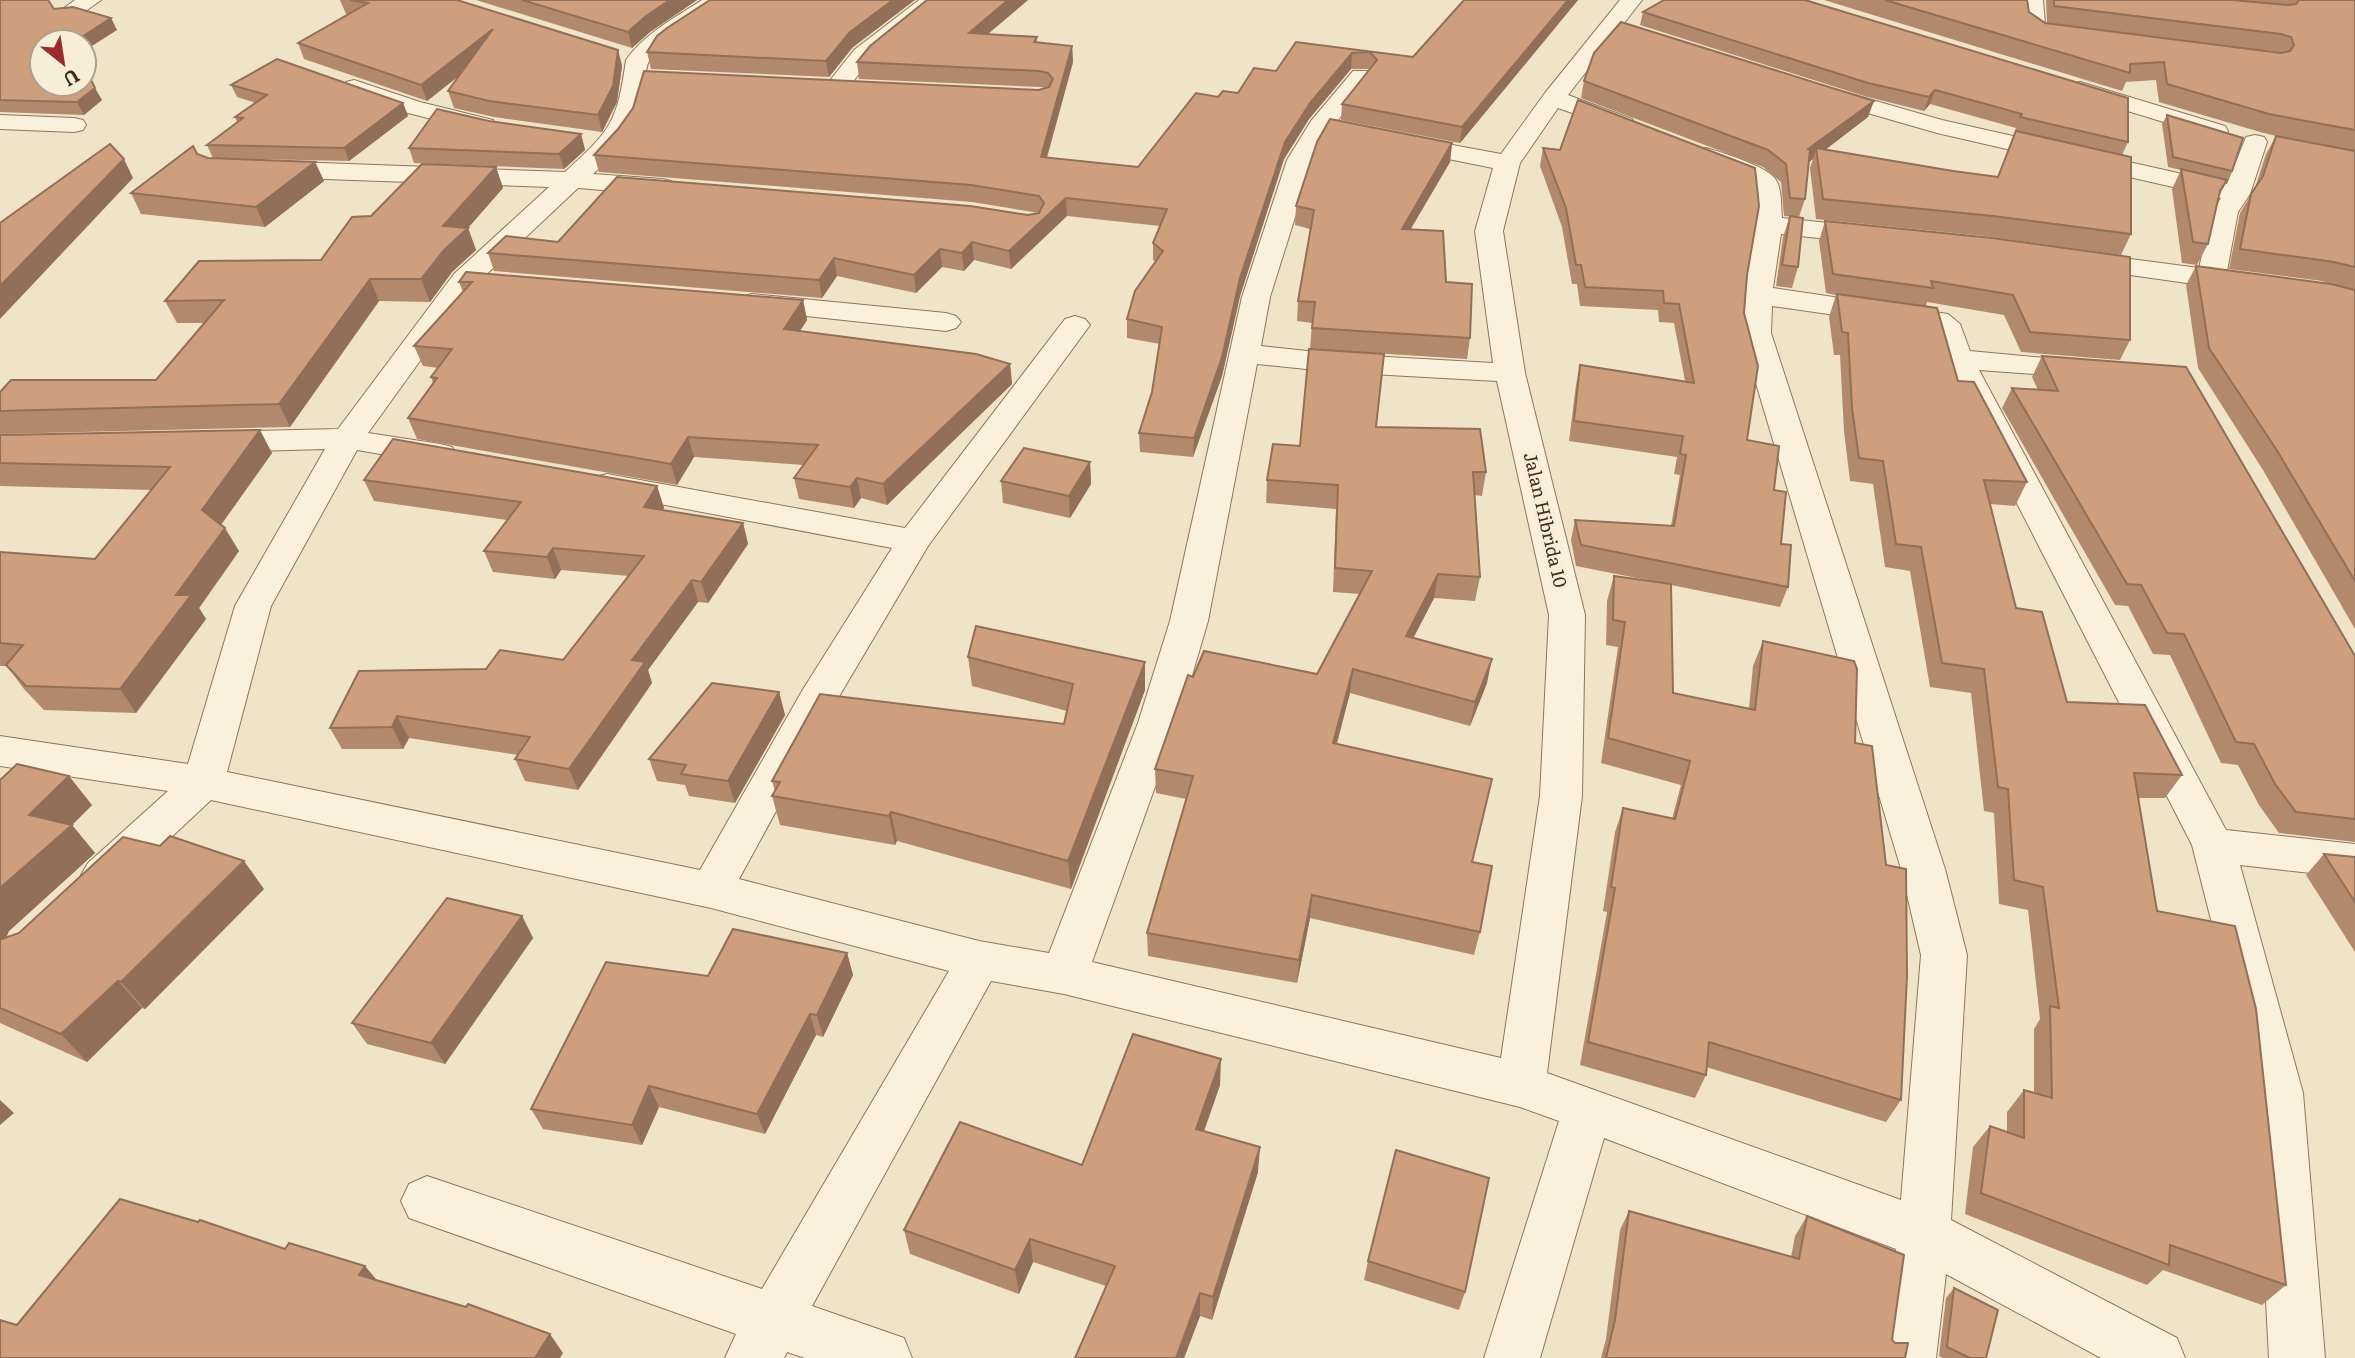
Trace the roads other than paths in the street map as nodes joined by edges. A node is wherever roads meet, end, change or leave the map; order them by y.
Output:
1 (90, 0) edge
2 (716, 0) edge
3 (932, 0) edge
4 (1630, 0) edge
5 (2032, 0) edge
6 (68, 13) edge
7 (1609, 26) junction
8 (1635, 34) edge
9 (612, 52) edge
10 (636, 68) junction
11 (1361, 76) edge
12 (328, 78) edge
13 (662, 79) edge
14 (809, 87) edge
15 (1803, 87) edge
16 (836, 88) junction
17 (863, 90) edge
18 (1553, 98) junction
19 (0, 122) edge
20 (74, 125) dead end
21 (507, 129) edge
22 (1640, 131) edge
23 (1373, 136) edge
24 (585, 139) dead end
25 (2255, 142) junction
26 (611, 143) junction
27 (1678, 145) edge
28 (2280, 147) edge
29 (1507, 163) junction
30 (245, 168) edge
31 (571, 180) junction
32 (682, 189) edge
33 (2237, 194) junction
34 (1769, 225) junction
35 (1903, 239) edge
36 (2050, 256) edge
37 (2211, 278) junction
38 (464, 280) junction
39 (506, 283) edge
40 (2273, 286) edge
41 (1758, 295) junction
42 (728, 301) edge
43 (946, 322) dead end
44 (1074, 325) dead end
45 (1245, 354) junction
46 (1958, 359) junction
47 (2113, 371) edge
48 (1510, 373) junction
49 (347, 439) junction
50 (180, 442) edge
51 (465, 458) edge
52 (573, 477) edge
53 (914, 541) junction
54 (0, 751) edge
55 (203, 783) junction
56 (2214, 845) junction
57 (2355, 861) edge
58 (711, 890) junction
59 (76, 901) edge
60 (979, 960) junction
61 (1064, 975) junction
62 (1521, 1085) junction
63 (1587, 1110) junction
64 (427, 1201) dead end
65 (1924, 1234) junction
66 (764, 1338) edge
67 (884, 1358) edge
68 (1511, 1358) edge
69 (1908, 1358) edge
70 (2157, 1358) edge
71 (2297, 1358) edge

1 - 6 street
2 - 10 street
3 - 16 street
4 - 7 street, Jalan Hibrida 10
5 - 25 street
7 - 8 street
7 - 18 street, Jalan Hibrida 10
9 - 10 street
10 - 13 street
10 - 26 street
11 - 45 street
12 - 21 street
14 - 16 street
15 - 33 street
16 - 17 street
18 - 22 street
18 - 29 street, Jalan Hibrida 10
19 - 20 street
23 - 29 street
24 - 26 street
25 - 28 street
25 - 33 street
26 - 31 street
27 - 34 street
29 - 48 street, Jalan Hibrida 10
30 - 31 street
31 - 32 street
31 - 38 street
33 - 37 street
34 - 35 street
34 - 41 street
36 - 37 street
37 - 40 street
38 - 39 street
38 - 49 street
41 - 46 street
41 - 65 street
42 - 43 street
44 - 53 street
45 - 48 street
45 - 61 street
46 - 47 street
46 - 56 street
48 - 62 street, Jalan Hibrida 10
49 - 50 street
49 - 51 street
49 - 55 street
52 - 53 street
53 - 58 street
54 - 55 street
55 - 58 street
55 - 59 street
56 - 57 street
56 - 71 street
58 - 60 street
60 - 61 street
60 - 66 street
61 - 62 street
62 - 63 street
63 - 65 street
63 - 68 street
64 - 66 street
65 - 69 street
65 - 70 street
66 - 67 street

